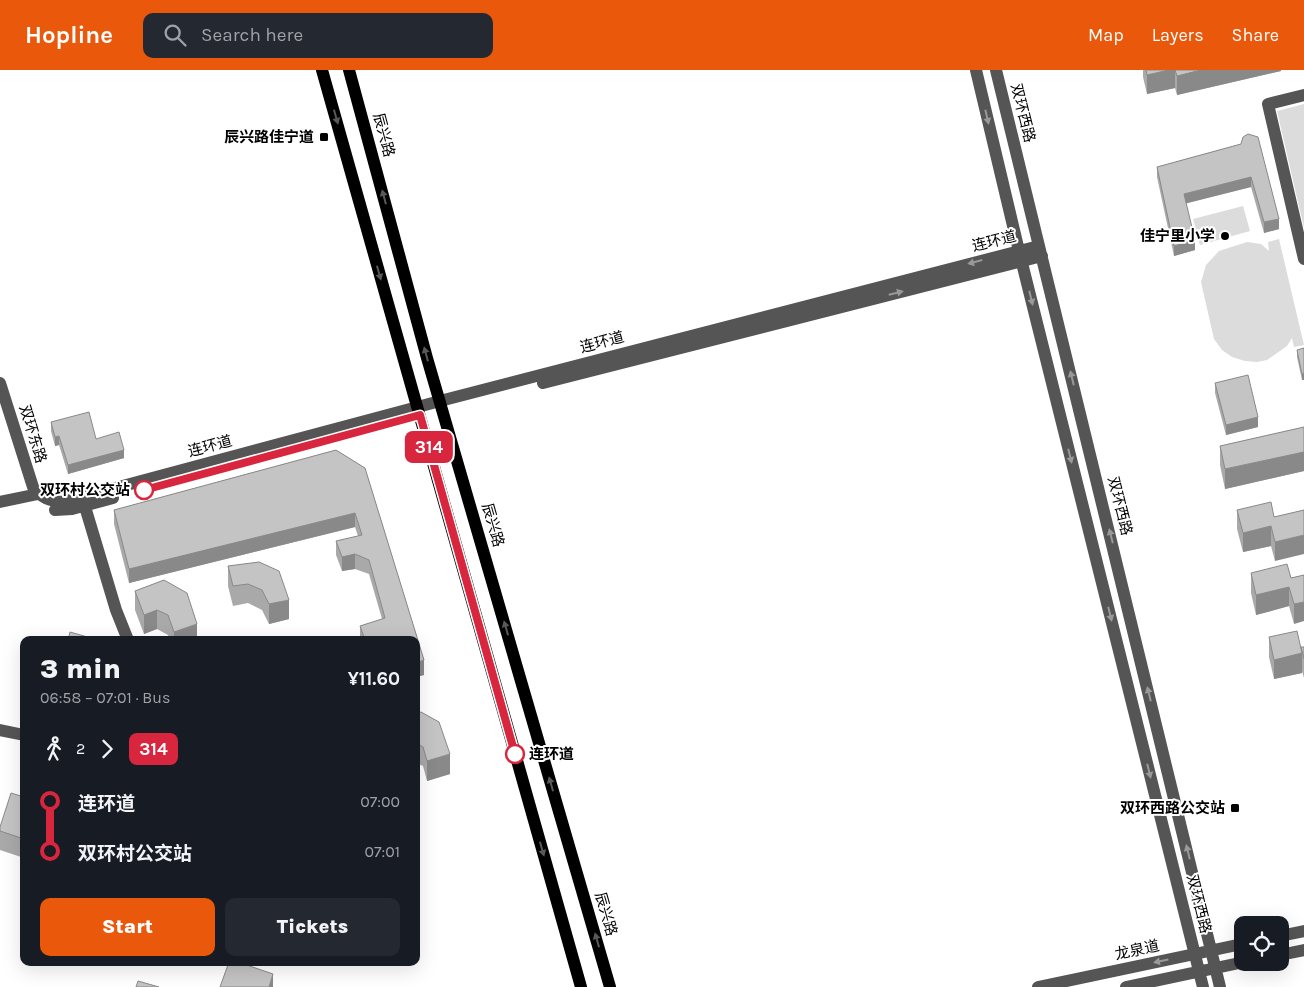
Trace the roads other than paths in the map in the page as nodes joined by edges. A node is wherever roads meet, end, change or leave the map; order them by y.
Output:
1 (322, 70) edge
2 (349, 70) edge
3 (976, 70) edge
4 (996, 70) edge
5 (1304, 95) edge
6 (1041, 251) junction
7 (1303, 253) edge
8 (1020, 256) junction
9 (0, 383) edge
10 (0, 404) edge
11 (441, 405) junction
12 (418, 411) junction
13 (34, 494) junction
14 (84, 501) junction
15 (0, 502) edge
16 (126, 636) edge
17 (0, 730) edge
18 (20, 733) edge
19 (1304, 931) edge
20 (1289, 934) edge
21 (1234, 946) edge
22 (1212, 950) junction
23 (1304, 950) edge
24 (1289, 953) edge
25 (1195, 954) junction
26 (1234, 964) edge
27 (1216, 968) junction
28 (1199, 972) junction
29 (581, 987) edge
30 (610, 987) edge
31 (1038, 987) edge
32 (1126, 987) edge
33 (1203, 987) edge
34 (1220, 987) edge

1 -> 12 main road
11 -> 2 main road, 辰兴路
3 -> 8 street, 双环西路
4 - 6 street, 双环西路
5 - 7 street
6 - 8 street, 连环道
22 -> 6 street, 双环西路
8 - 11 street, 连环道
8 -> 25 street, 双环西路
9 - 13 street, 双环东路
10 - 13 street, 双环东路
11 - 12 street, 连环道
30 -> 11 main road, 辰兴路
12 - 14 street, 连环道
12 -> 29 main road
13 - 14 street, 连环道
13 - 15 street
14 - 16 street
17 - 18 street
19 - 20 street
21 - 22 street, 龙泉道
22 - 25 street, 龙泉道
22 - 27 street, 双环西路
23 - 24 street
25 - 28 street, 双环西路
25 -> 31 street, 龙泉道
26 - 27 street
27 - 28 street
27 - 34 street, 双环西路
28 - 32 street
28 - 33 street, 双环西路

